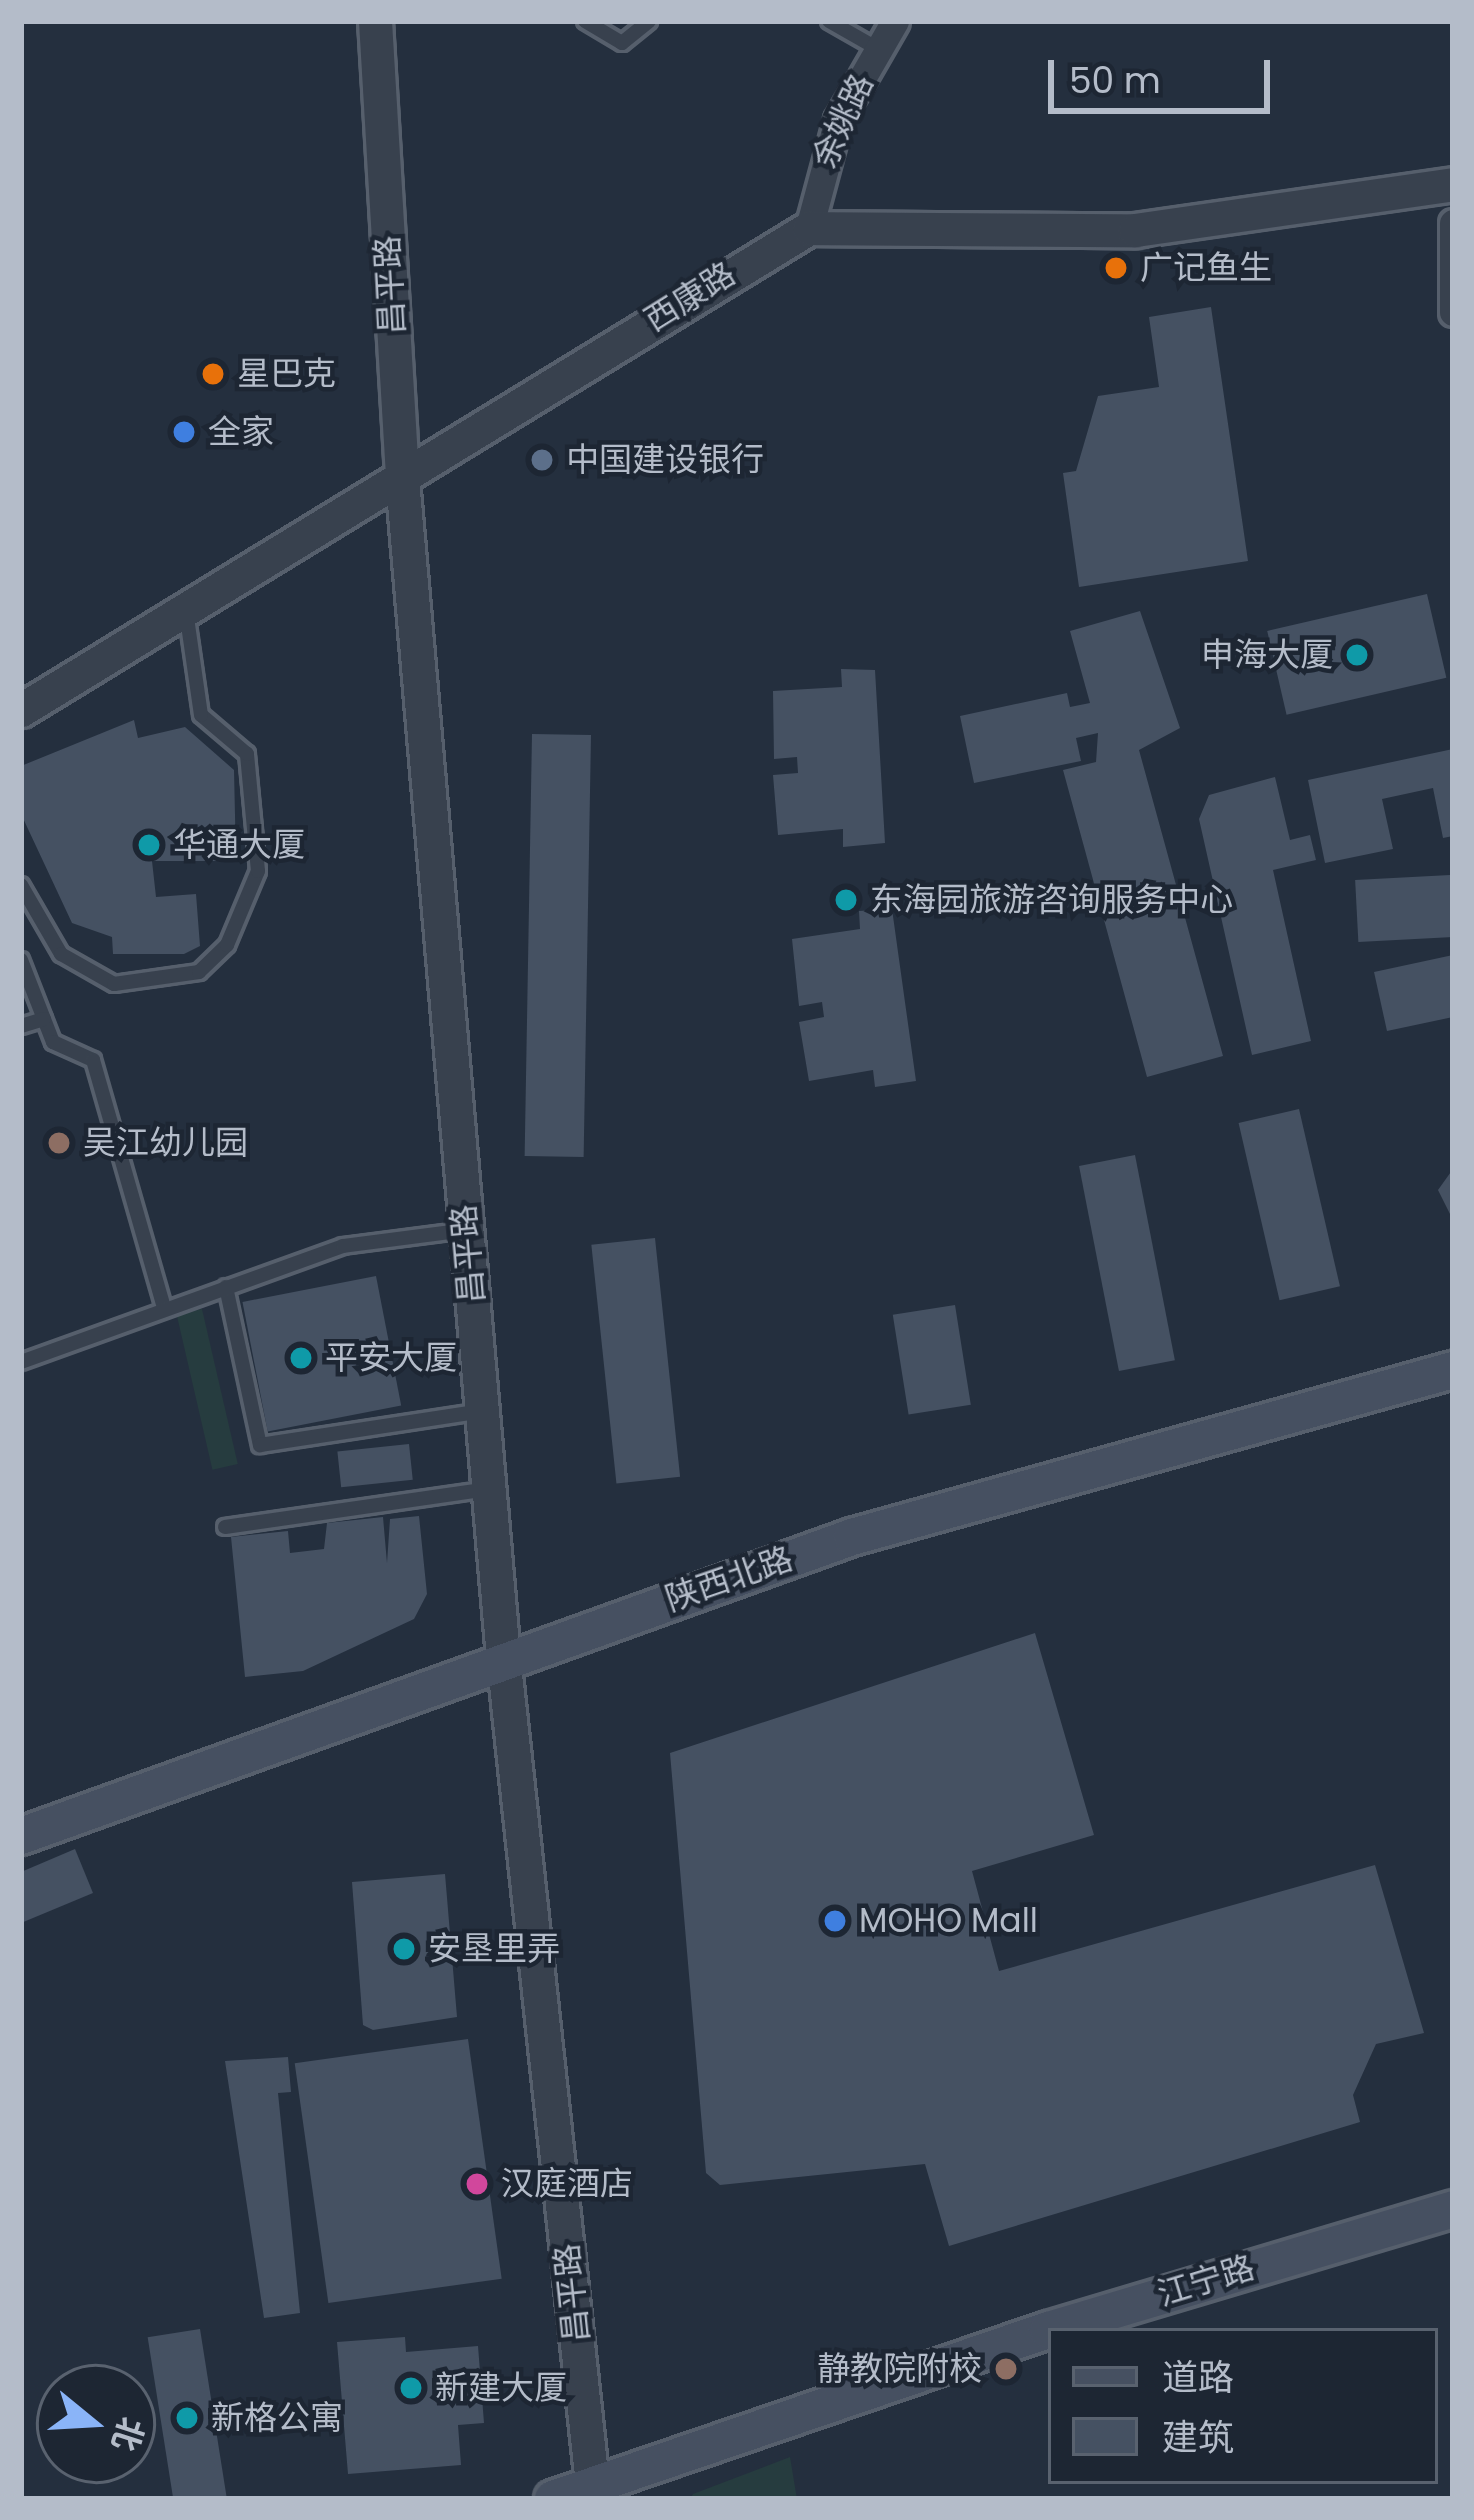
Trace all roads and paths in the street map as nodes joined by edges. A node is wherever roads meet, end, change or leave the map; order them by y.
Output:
1 (375, 21) edge
2 (585, 21) edge
3 (649, 21) edge
4 (829, 21) edge
5 (895, 21) edge
6 (878, 49) junction
7 (1453, 184) edge
8 (1453, 223) edge
9 (808, 228) junction
10 (1453, 312) edge
11 (402, 479) junction
12 (187, 618) junction
13 (21, 710) edge
14 (21, 885) edge
15 (21, 960) edge
16 (44, 1019) junction
17 (21, 1026) edge
18 (466, 1230) junction
19 (226, 1287) junction
20 (164, 1308) junction
21 (21, 1362) edge
22 (1453, 1370) edge
23 (482, 1411) junction
24 (489, 1489) junction
25 (225, 1527) dead end
26 (503, 1656) junction
27 (21, 1836) edge
28 (1453, 2209) edge
29 (1093, 2328) edge
30 (1048, 2343) edge
31 (592, 2494) edge
32 (553, 2499) edge

1 - 11 street, 昌平路
2 - 3 lane
4 - 6 lane
5 - 6 street, 余姚路
6 - 9 street, 余姚路
7 - 9 street
8 - 10 street
9 - 11 street, 西康路
11 - 12 street, 西康路
11 - 18 street, 昌平路
12 - 13 street, 西康路
12 - 14 lane
15 - 16 lane
16 - 17 lane
16 - 20 lane
18 - 19 lane
18 - 23 street, 昌平路
19 - 20 lane
19 - 23 lane
20 - 21 lane
22 - 26 main road, 陕西北路
23 - 24 street, 昌平路
24 - 25 lane
24 - 26 street, 昌平路
26 - 27 main road, 陕西北路
26 - 31 street, 昌平路
28 - 29 main road, 江宁路
30 - 31 main road, 江宁路
31 - 32 main road, 江宁路

